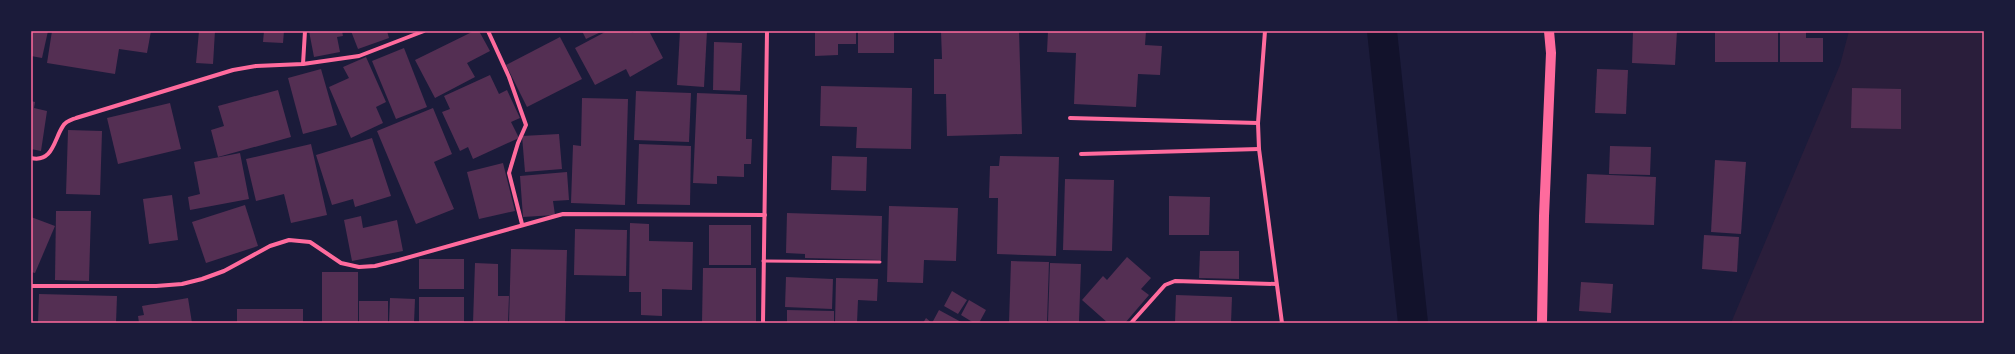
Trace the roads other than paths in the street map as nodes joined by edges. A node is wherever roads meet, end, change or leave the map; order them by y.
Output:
1 (305, 31) edge
2 (424, 31) edge
3 (488, 31) edge
4 (767, 31) edge
5 (1265, 31) edge
6 (1549, 31) edge
7 (303, 64) junction
8 (1070, 118) dead end
9 (1258, 123) junction
10 (1259, 149) junction
11 (1081, 154) dead end
12 (31, 158) edge
13 (765, 215) junction
14 (522, 224) junction
15 (763, 261) junction
16 (880, 262) dead end
17 (1276, 284) junction
18 (31, 286) edge
19 (763, 323) edge
20 (1131, 323) edge
21 (1282, 323) edge
22 (1542, 323) edge

1 - 7 street
2 - 7 street
3 - 14 street
4 - 13 street
5 - 9 street
6 - 22 main road
7 - 12 street
8 - 9 street
9 - 10 street
10 - 11 street
10 - 17 street
13 - 14 street
13 - 15 street
14 - 18 street
15 - 16 lane
15 - 19 street
17 - 20 street
17 - 21 street

